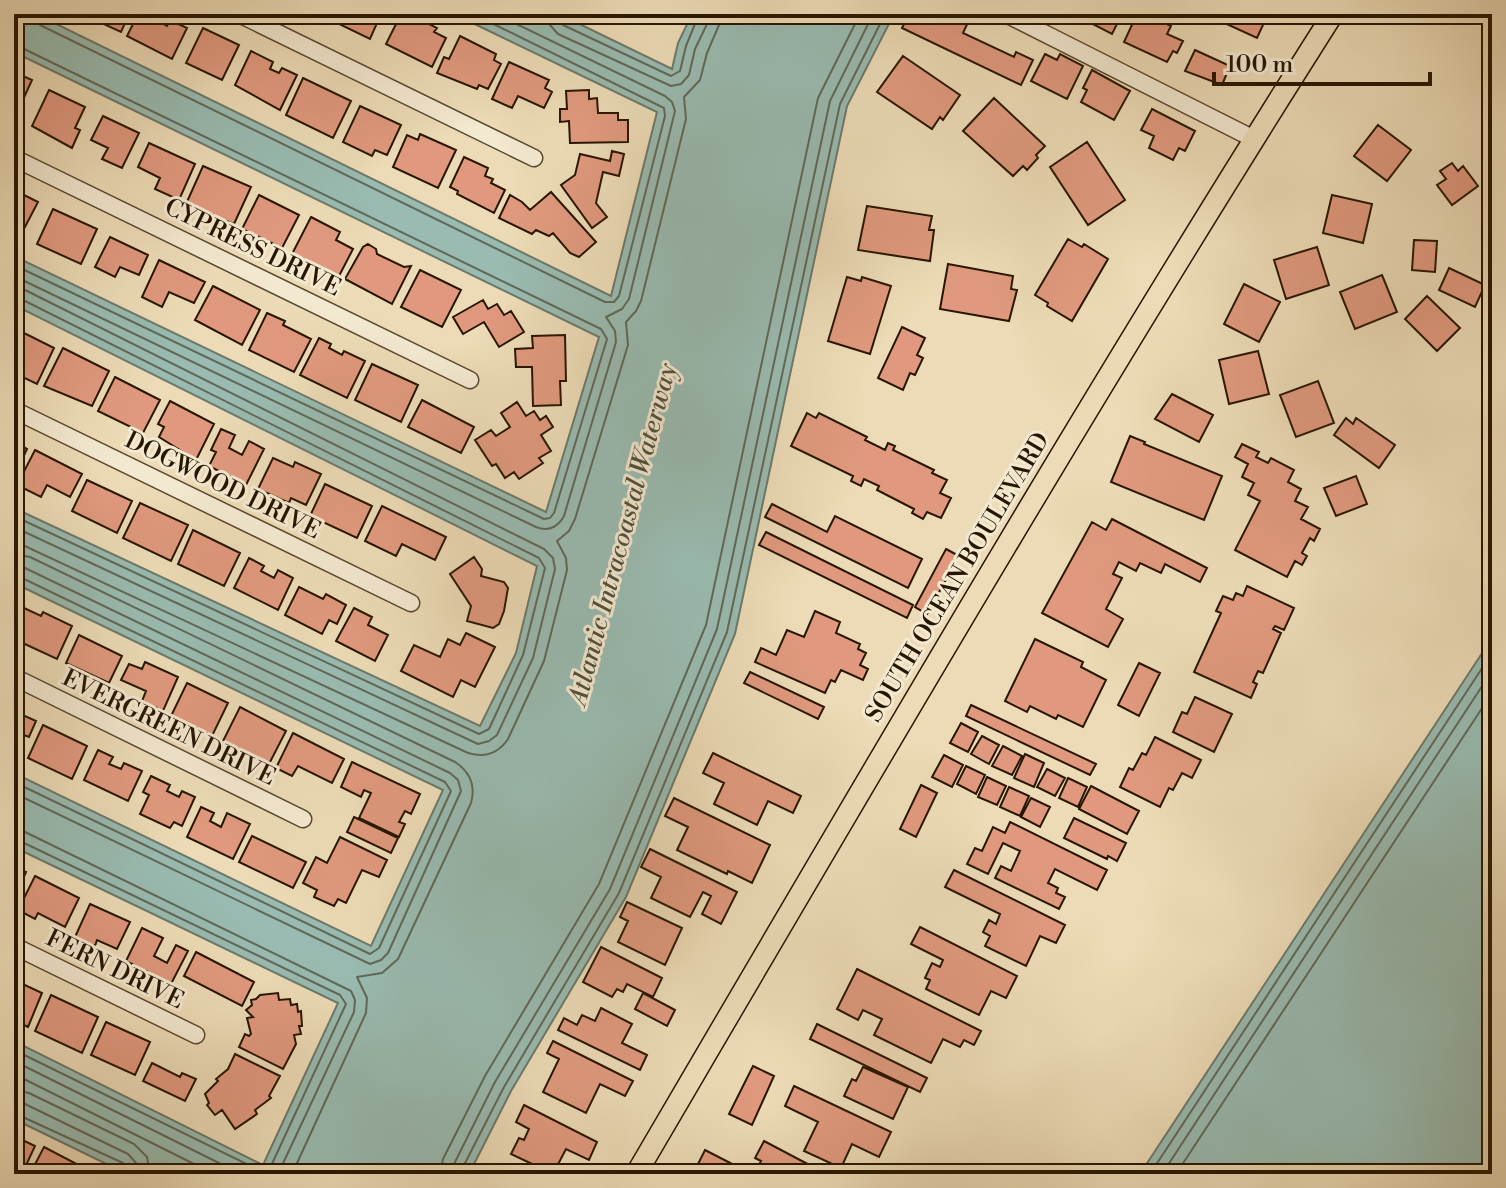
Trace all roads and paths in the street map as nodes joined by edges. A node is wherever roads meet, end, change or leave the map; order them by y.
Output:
1 (239, 14) edge
2 (1006, 14) edge
3 (1333, 14) edge
4 (1254, 139) junction
5 (14, 158) edge
6 (534, 158) dead end
7 (470, 380) dead end
8 (14, 410) edge
9 (411, 603) dead end
10 (14, 677) edge
11 (303, 819) dead end
12 (14, 946) edge
13 (196, 1035) dead end
14 (636, 1174) edge

1 - 6 street
2 - 4 street
3 - 4 main road, SOUTH OCEAN BOULEVARD
4 - 14 main road, SOUTH OCEAN BOULEVARD
5 - 7 street, CYPRESS DRIVE
8 - 9 street, DOGWOOD DRIVE
10 - 11 street, EVERGREEN DRIVE
12 - 13 street, FERN DRIVE

